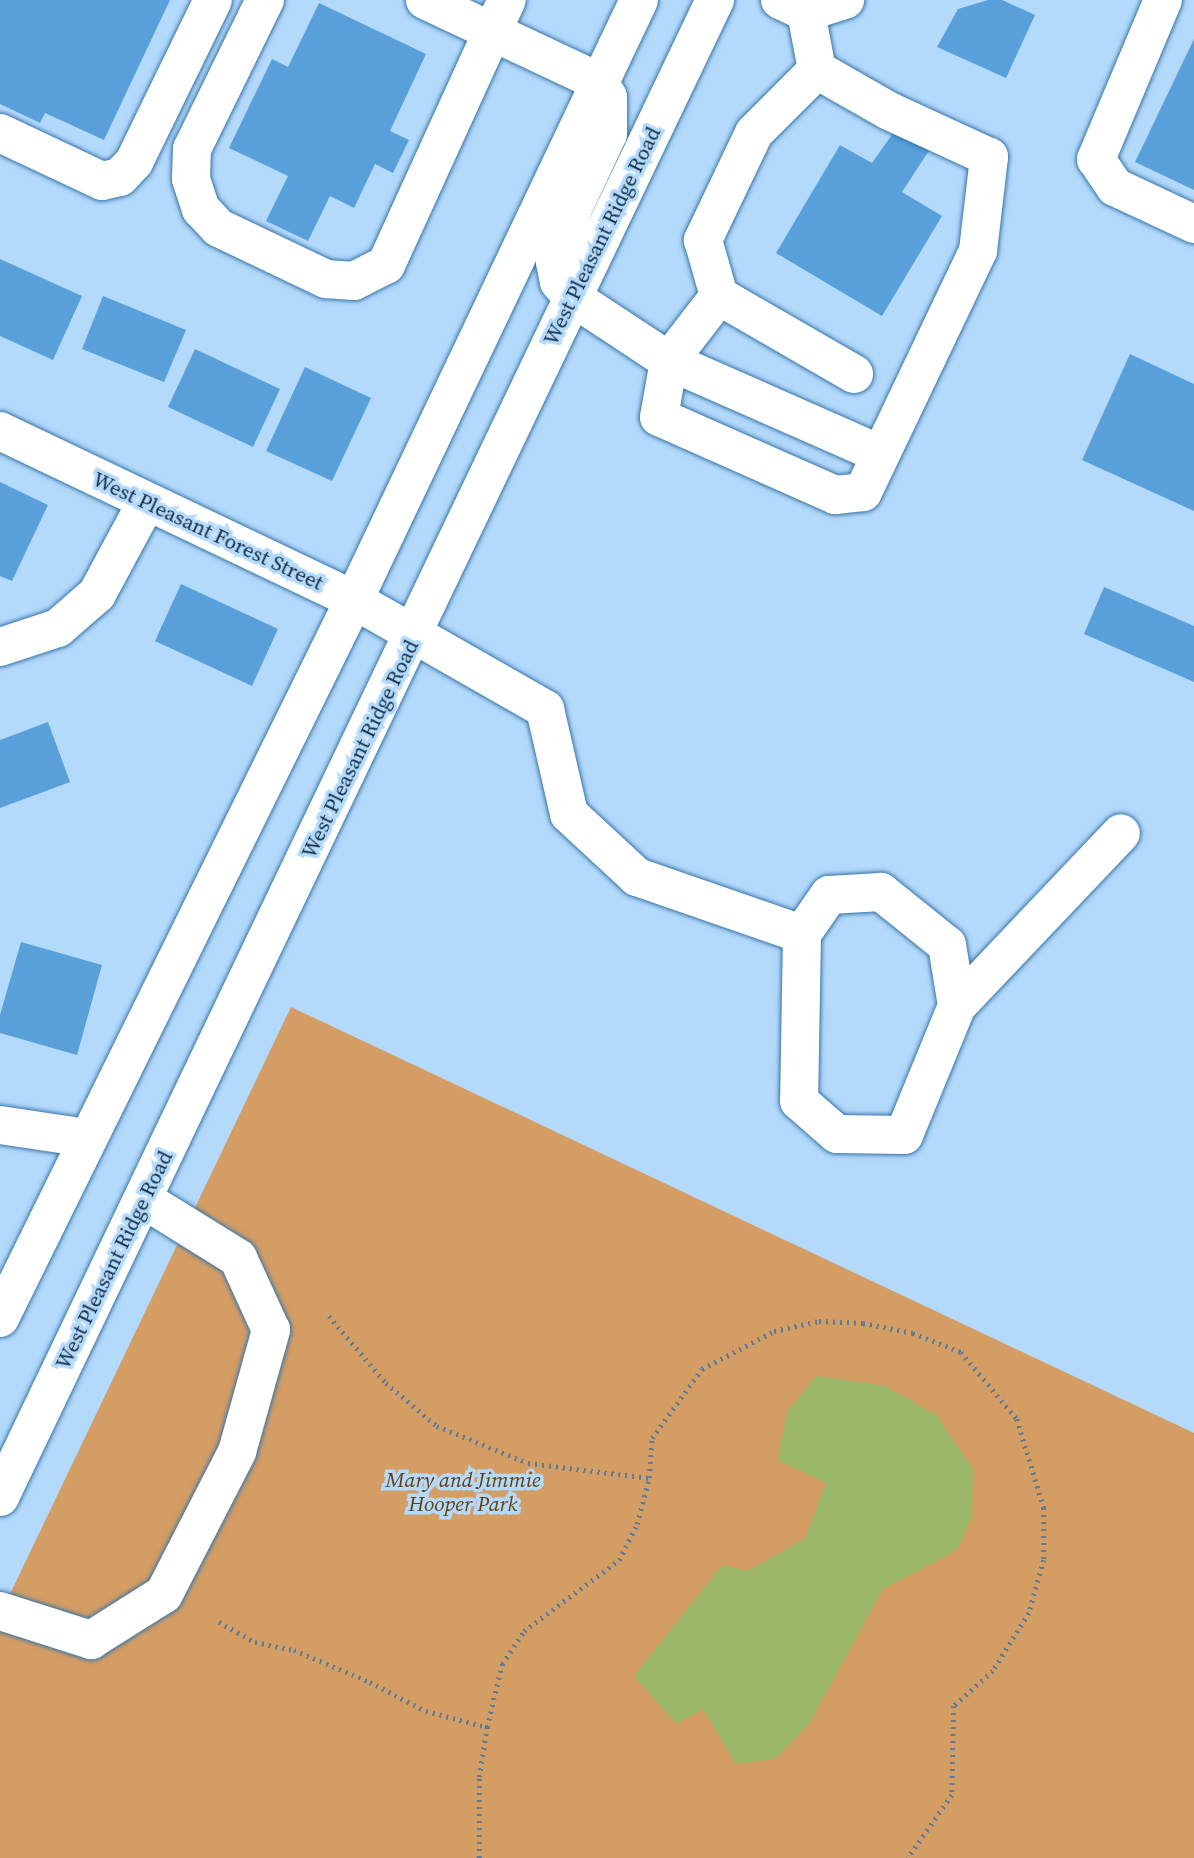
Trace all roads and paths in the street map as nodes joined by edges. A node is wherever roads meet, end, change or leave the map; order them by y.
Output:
1 (213, 0) edge
2 (265, 0) edge
3 (425, 0) edge
4 (639, 0) edge
5 (715, 0) edge
6 (845, 0) edge
7 (1163, 0) edge
8 (793, 6) edge
9 (500, 16) edge
10 (817, 70) junction
11 (599, 82) junction
12 (0, 133) edge
13 (1194, 224) edge
14 (719, 296) junction
15 (572, 297) junction
16 (669, 361) junction
17 (854, 374) dead end
18 (0, 431) edge
19 (880, 454) junction
20 (146, 503) junction
21 (354, 600) junction
22 (416, 633) junction
23 (0, 648) edge
24 (1121, 833) dead end
25 (802, 934) junction
26 (957, 1006) junction
27 (0, 1125) edge
28 (87, 1138) junction
29 (143, 1199) junction
30 (328, 1316) dead end
31 (0, 1318) edge
32 (649, 1478) junction
33 (0, 1497) edge
34 (0, 1611) edge
35 (219, 1622) dead end
36 (487, 1727) junction
37 (479, 1858) edge
38 (908, 1858) edge

1 - 12 street
2 - 9 street
3 - 9 street
4 - 11 street
5 - 15 street, West Pleasant Ridge Road
6 - 8 street
7 - 13 street
8 - 10 street
9 - 11 street
10 - 14 street
10 - 19 street
11 - 15 street
11 - 21 street
14 - 16 street
14 - 17 street
15 - 16 street
15 - 22 street, West Pleasant Ridge Road
16 - 19 street
16 - 19 street
18 - 20 street, West Pleasant Forest Street
20 - 21 street, West Pleasant Forest Street
20 - 23 street
21 - 22 street, West Pleasant Forest Street
21 - 28 street
22 - 25 street, West Pleasant Forest Street
22 - 29 street, West Pleasant Ridge Road
24 - 26 street
25 - 26 street
25 - 26 street
27 - 28 street
28 - 31 street
29 - 33 street, West Pleasant Ridge Road
29 - 34 street
30 - 32 path
32 - 36 path
32 - 38 path
35 - 36 path
36 - 37 path

